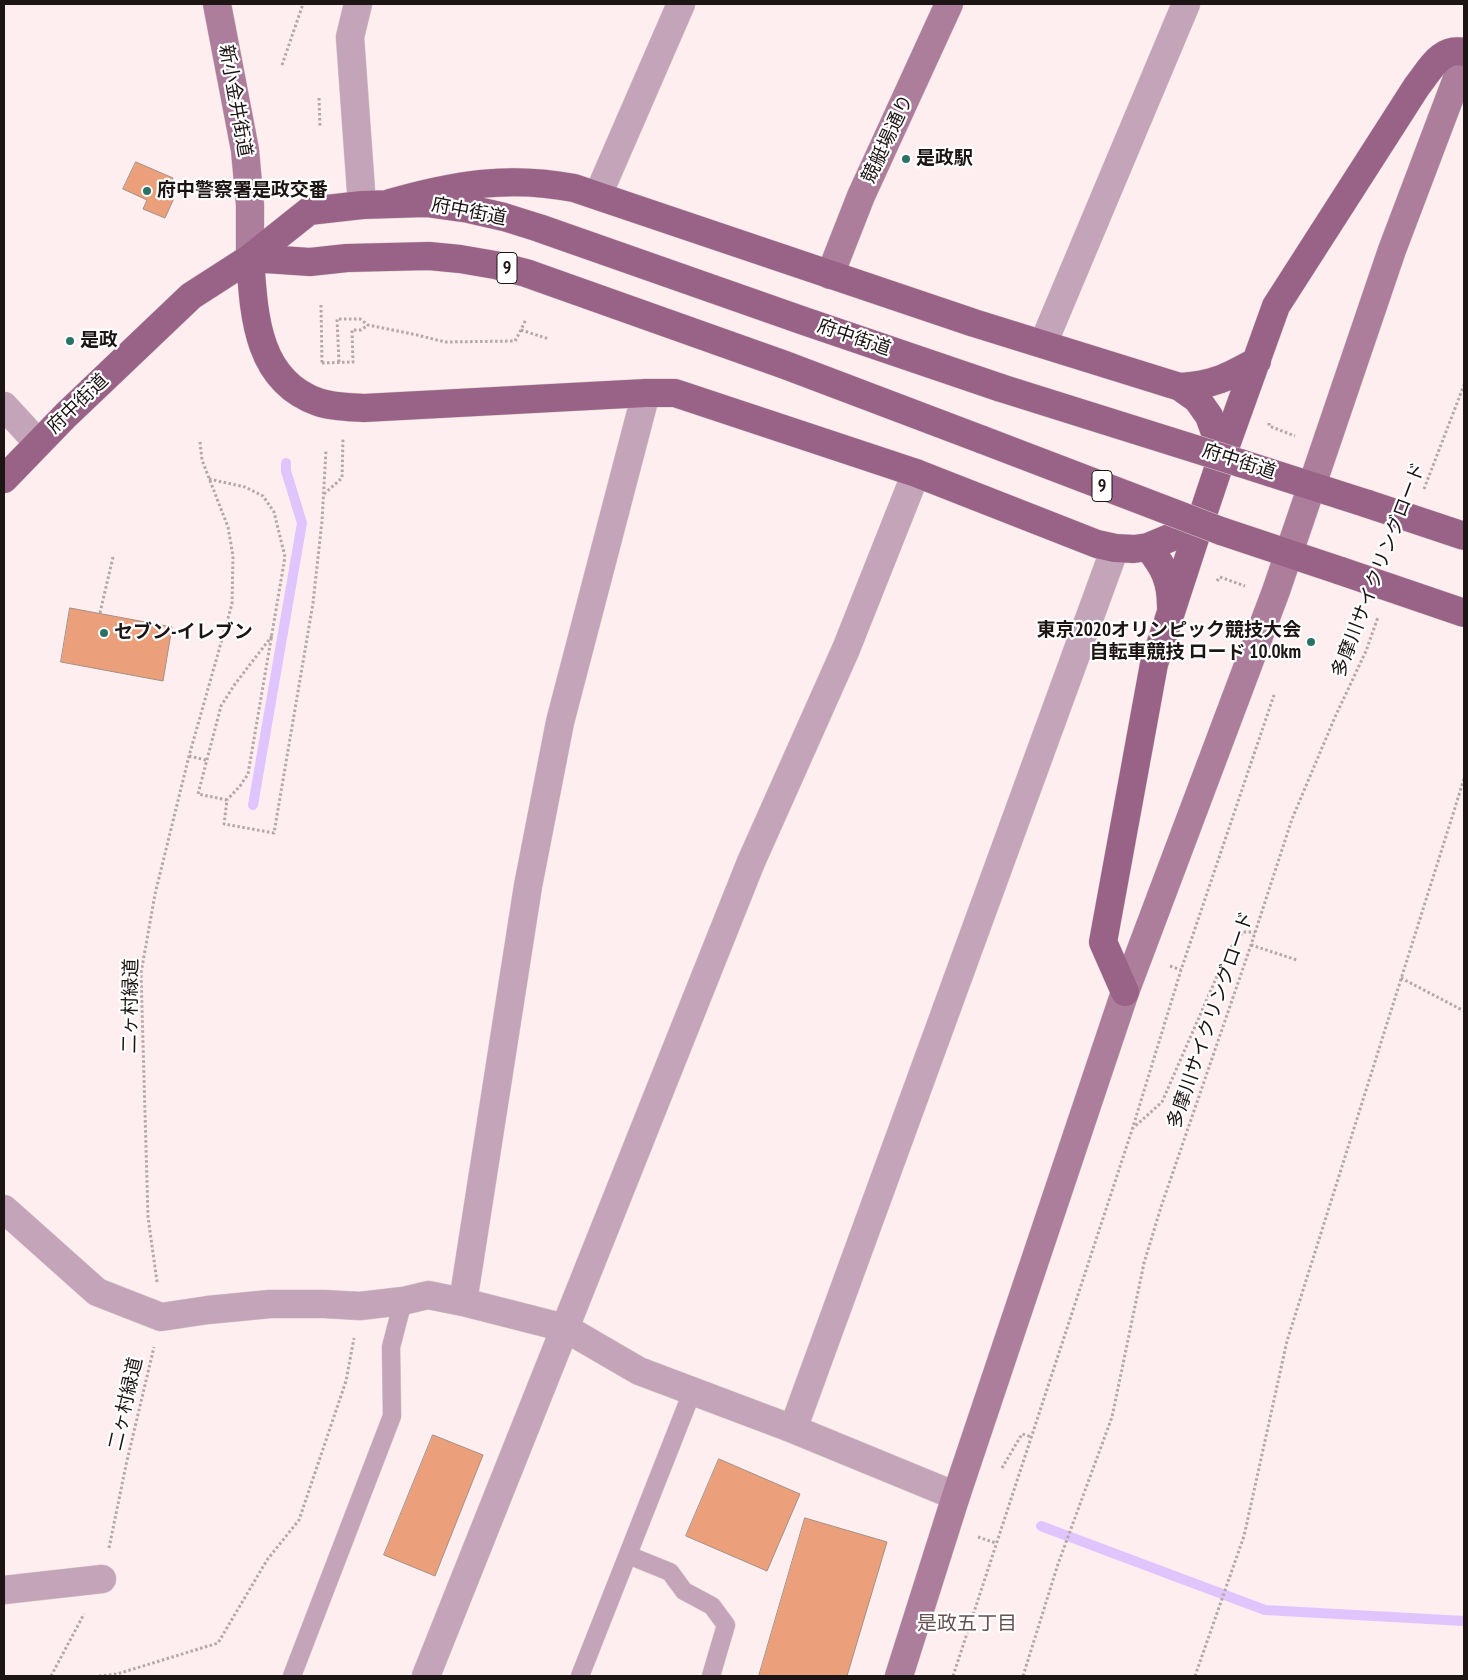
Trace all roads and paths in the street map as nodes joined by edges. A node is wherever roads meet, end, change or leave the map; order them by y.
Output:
1 (217, 4) edge
2 (303, 4) edge
3 (358, 4) edge
4 (680, 4) edge
5 (949, 4) edge
6 (1186, 4) edge
7 (1464, 52) edge
8 (1464, 60) edge
9 (282, 65) dead end
10 (598, 195) junction
11 (390, 203) junction
12 (362, 205) junction
13 (250, 258) junction
14 (830, 275) junction
15 (321, 305) dead end
16 (526, 319) dead end
17 (368, 325) junction
18 (521, 330) junction
19 (549, 339) dead end
20 (1043, 344) junction
21 (1257, 360) junction
22 (338, 362) junction
23 (322, 363) junction
24 (323, 370) dead end
25 (1464, 385) edge
26 (1180, 387) junction
27 (646, 393) junction
28 (4, 406) edge
29 (343, 430) dead end
30 (200, 442) dead end
31 (38, 443) junction
32 (326, 450) dead end
33 (1230, 463) junction
34 (916, 473) junction
35 (4, 479) edge
36 (209, 480) junction
37 (1312, 486) junction
38 (1423, 493) dead end
39 (324, 494) junction
40 (1212, 524) junction
41 (1464, 536) edge
42 (1148, 546) junction
43 (1114, 548) junction
44 (1289, 554) junction
45 (113, 556) dead end
46 (1215, 586) dead end
47 (1246, 587) dead end
48 (1381, 608) dead end
49 (100, 613) dead end
50 (1464, 613) edge
51 (1171, 616) junction
52 (272, 636) junction
53 (1275, 693) dead end
54 (188, 756) junction
55 (206, 760) junction
56 (1464, 779) edge
57 (228, 800) junction
58 (1255, 932) junction
59 (1251, 945) junction
60 (1297, 960) dead end
61 (1401, 978) junction
62 (1125, 992) junction
63 (1464, 1011) edge
64 (1132, 1130) junction
65 (4, 1209) edge
66 (403, 1301) junction
67 (463, 1302) junction
68 (360, 1306) junction
69 (161, 1317) junction
70 (565, 1328) junction
71 (692, 1392) junction
72 (793, 1430) junction
73 (956, 1496) junction
74 (628, 1555) junction
75 (102, 1579) junction
76 (4, 1590) edge
77 (51, 1676) edge
78 (99, 1676) edge
79 (292, 1676) edge
80 (426, 1676) edge
81 (580, 1676) edge
82 (711, 1676) edge
83 (899, 1676) edge
84 (953, 1676) edge
85 (1023, 1676) edge
86 (1195, 1676) edge

1 - 13 street, 新小金井街道
2 - 9 path
3 - 12 street
4 - 10 street
5 - 14 street, 競艇場通り
6 - 20 street
7 - 21 main road
8 - 37 street
10 - 11 main road
10 - 14 main road
11 - 12 main road, 府中街道
11 - 33 main road, 府中街道, bridge
12 - 13 main road, 府中街道
13 - 27 main road
13 - 31 main road, 府中街道
13 - 40 main road, 9, bridge
14 - 20 main road
15 - 23 path
16 - 18 path
17 - 18 path
17 - 22 path
17 - 22 path
18 - 19 path
20 - 26 main road
21 - 26 main road
21 - 33 main road
22 - 23 path
23 - 24 path
25 - 38 path, 多摩川サイクリングロード
26 - 33 main road
27 - 34 main road
27 - 67 street
28 - 31 street
29 - 39 path
30 - 36 path, 二ヶ村緑道
31 - 35 main road, 府中街道
32 - 39 path
33 - 37 main road, 府中街道
33 - 40 main road
34 - 43 main road
34 - 70 street
36 - 52 path
36 - 54 path, 二ヶ村緑道
37 - 41 main road, 府中街道, bridge
37 - 44 street
39 - 57 path
40 - 42 main road
40 - 44 main road, 9
40 - 51 main road
42 - 43 main road
42 - 51 main road
43 - 72 street
44 - 50 main road, 9, bridge
44 - 62 street
45 - 49 path
46 - 47 path
48 - 58 path, 多摩川サイクリングロード
51 - 62 main road
52 - 55 path
52 - 57 path
53 - 64 path
54 - 55 path
54 - 69 path, 二ヶ村緑道
55 - 57 path
56 - 61 path
58 - 59 path, 多摩川サイクリングロード
58 - 64 path
59 - 60 path
59 - 85 path, 多摩川サイクリングロード
61 - 63 path
61 - 86 path
62 - 73 street
64 - 84 path
65 - 69 street
66 - 67 street
66 - 68 street
66 - 79 lane
67 - 70 street
68 - 69 street
68 - 78 path
69 - 75 path, 二ヶ村緑道
70 - 71 street
70 - 80 street
71 - 72 street
71 - 74 lane
72 - 73 street
73 - 83 street
74 - 81 lane
74 - 82 lane
75 - 76 street
75 - 77 path, 二ヶ村緑道

